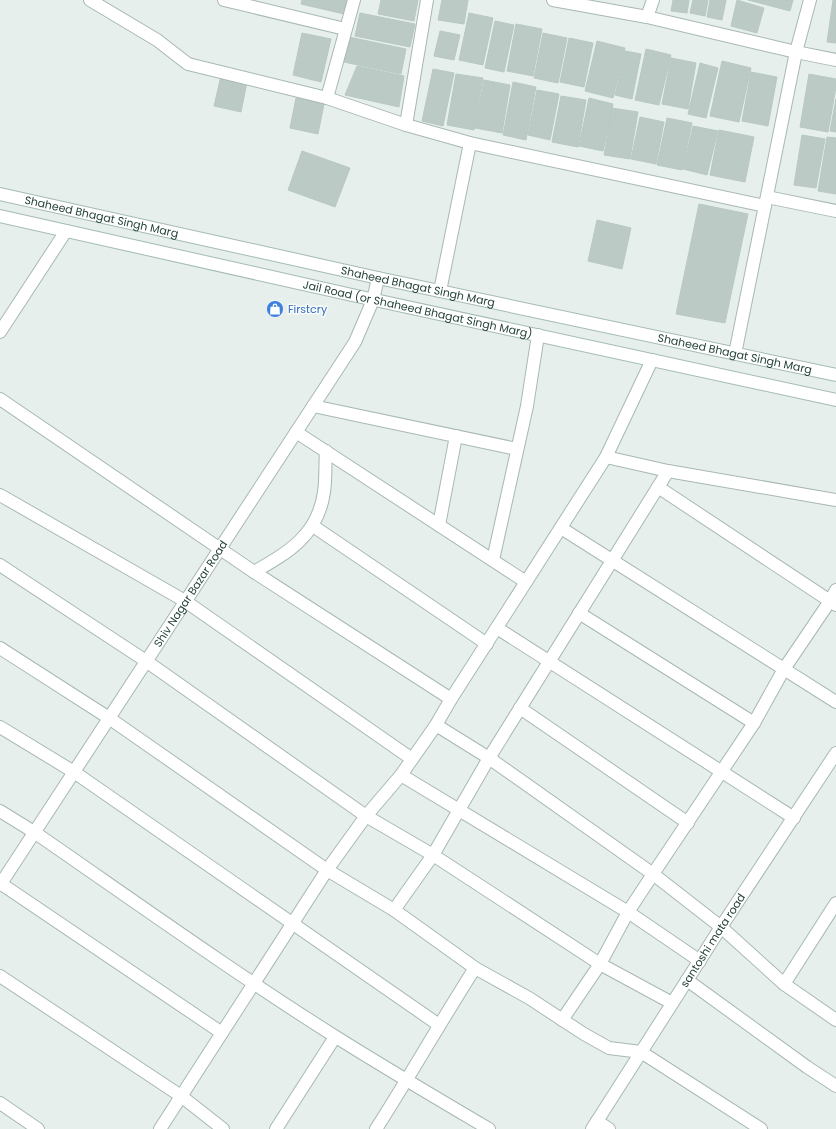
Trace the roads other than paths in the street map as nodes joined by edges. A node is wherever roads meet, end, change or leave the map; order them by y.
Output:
1 (90, 0) edge
2 (224, 0) edge
3 (354, 0) edge
4 (427, 0) edge
5 (553, 0) edge
6 (653, 0) edge
7 (810, 0) edge
8 (647, 17) junction
9 (345, 29) junction
10 (796, 52) junction
11 (836, 60) edge
12 (327, 98) junction
13 (406, 125) junction
14 (470, 143) junction
15 (0, 194) edge
16 (766, 201) junction
17 (836, 211) edge
18 (0, 216) edge
19 (66, 231) junction
20 (378, 278) junction
21 (440, 291) junction
22 (373, 300) junction
23 (0, 332) edge
24 (538, 336) junction
25 (735, 354) junction
26 (652, 360) junction
27 (836, 375) edge
28 (0, 399) edge
29 (836, 400) edge
30 (313, 406) junction
31 (296, 432) junction
32 (456, 436) junction
33 (517, 449) junction
34 (326, 452) junction
35 (606, 457) junction
36 (668, 471) junction
37 (658, 487) junction
38 (0, 495) edge
39 (836, 500) edge
40 (438, 525) junction
41 (313, 526) junction
42 (561, 528) junction
43 (220, 548) junction
44 (493, 560) junction
45 (612, 561) junction
46 (0, 565) edge
47 (254, 572) junction
48 (526, 582) junction
49 (836, 590) edge
50 (185, 601) junction
51 (833, 603) edge
52 (579, 613) junction
53 (497, 628) junction
54 (487, 644) junction
55 (0, 648) edge
56 (550, 660) junction
57 (146, 661) junction
58 (784, 669) junction
59 (451, 699) junction
60 (836, 702) edge
61 (520, 708) junction
62 (109, 718) junction
63 (754, 723) junction
64 (436, 725) junction
65 (0, 727) edge
66 (836, 753) edge
67 (489, 758) junction
68 (412, 760) junction
69 (74, 772) junction
70 (721, 772) junction
71 (401, 775) junction
72 (459, 810) junction
73 (0, 811) edge
74 (366, 816) junction
75 (794, 818) junction
76 (688, 823) junction
77 (34, 832) junction
78 (432, 855) junction
79 (327, 870) junction
80 (653, 874) junction
81 (0, 884) edge
82 (836, 903) edge
83 (394, 910) junction
84 (628, 912) junction
85 (293, 924) junction
86 (720, 927) junction
87 (700, 961) junction
88 (600, 964) junction
89 (475, 968) junction
90 (0, 976) edge
91 (687, 980) junction
92 (254, 984) junction
93 (784, 984) junction
94 (672, 1003) junction
95 (562, 1020) junction
96 (836, 1020) edge
97 (439, 1025) junction
98 (222, 1033) junction
99 (335, 1037) junction
100 (641, 1052) junction
101 (406, 1081) junction
102 (836, 1086) edge
103 (181, 1096) junction
104 (0, 1103) edge
105 (594, 1125) edge
106 (38, 1129) edge
107 (160, 1129) edge
108 (223, 1129) edge
109 (276, 1129) edge
110 (376, 1129) edge
111 (489, 1129) edge
112 (609, 1129) edge
113 (761, 1129) edge

1 - 12 street
2 - 9 street
3 - 9 street
4 - 13 street
5 - 8 street
6 - 8 street
7 - 10 street
8 - 10 street
9 - 12 street
10 - 11 street
10 - 16 street
12 - 13 street
13 - 14 street
14 - 16 street
14 - 21 street
15 - 20 street, Shaheed Bhagat Singh Marg
16 - 17 street
16 - 25 street
18 - 19 street, Jail Road (or Shaheed Bhagat Singh Marg)
19 - 22 street, Jail Road (or Shaheed Bhagat Singh Marg)
19 - 23 street
20 - 21 street, Shaheed Bhagat Singh Marg
20 - 22 street, Shiv Nagar Bazar Road
21 - 25 street, Shaheed Bhagat Singh Marg
22 - 24 street, Jail Road (or Shaheed Bhagat Singh Marg)
22 - 30 street, Shiv Nagar Bazar Road
24 - 26 street, Jail Road (or Shaheed Bhagat Singh Marg)
24 - 33 street
25 - 27 street, Shaheed Bhagat Singh Marg
26 - 29 street, Jail Road (or Shaheed Bhagat Singh Marg)
26 - 35 street
28 - 43 street
30 - 31 street, Shiv Nagar Bazar Road
30 - 32 street
31 - 34 street
31 - 43 street, Shiv Nagar Bazar Road
32 - 33 street
32 - 40 street
33 - 44 street
34 - 40 street
34 - 41 street
35 - 36 street
35 - 42 street
36 - 37 street
36 - 39 street
37 - 45 street
37 - 51 street
38 - 50 street
40 - 44 street
41 - 47 street
41 - 54 street
42 - 45 street
42 - 48 street
43 - 47 street
43 - 50 street, Shiv Nagar Bazar Road
44 - 48 street
45 - 52 street
45 - 58 street
46 - 57 street
47 - 59 street
48 - 53 street
49 - 51 street
50 - 57 street, Shiv Nagar Bazar Road
50 - 68 street
51 - 58 street
52 - 56 street
52 - 63 street
53 - 54 street
53 - 56 street
54 - 59 street
55 - 62 street
56 - 61 street
56 - 70 street
57 - 62 street, Shiv Nagar Bazar Road
57 - 74 street
58 - 60 street
58 - 63 street
59 - 64 street
61 - 67 street
61 - 76 street
62 - 69 street, Shiv Nagar Bazar Road
62 - 79 street
63 - 70 street
64 - 67 street
64 - 68 street
65 - 69 street
66 - 75 street, santoshi mata road
67 - 72 street
67 - 80 street
68 - 71 street
69 - 77 street, Shiv Nagar Bazar Road
69 - 85 street
70 - 75 street
70 - 76 street
71 - 72 street
71 - 74 street
72 - 78 street
72 - 84 street
73 - 77 street
74 - 78 street
74 - 79 street
75 - 86 street, santoshi mata road
76 - 80 street
77 - 81 street, Shiv Nagar Bazar Road
77 - 92 street
78 - 83 street
78 - 88 street
79 - 83 street
79 - 85 street
80 - 84 street
80 - 86 street
81 - 98 street
82 - 93 street
83 - 89 street
84 - 87 street
84 - 88 street
85 - 92 street
85 - 97 street
86 - 87 street, santoshi mata road
86 - 93 street
87 - 91 street, santoshi mata road
88 - 94 street
88 - 95 street
89 - 95 street
89 - 97 street
90 - 103 street
91 - 94 street, santoshi mata road
91 - 102 street
92 - 98 street
92 - 99 street
93 - 96 street
94 - 100 street, santoshi mata road
95 - 100 street
97 - 101 street
98 - 103 street
99 - 101 street
99 - 109 street
100 - 105 street, santoshi mata road
100 - 113 street
101 - 110 street
101 - 111 street
103 - 107 street
103 - 108 street
104 - 106 street
105 - 112 street

